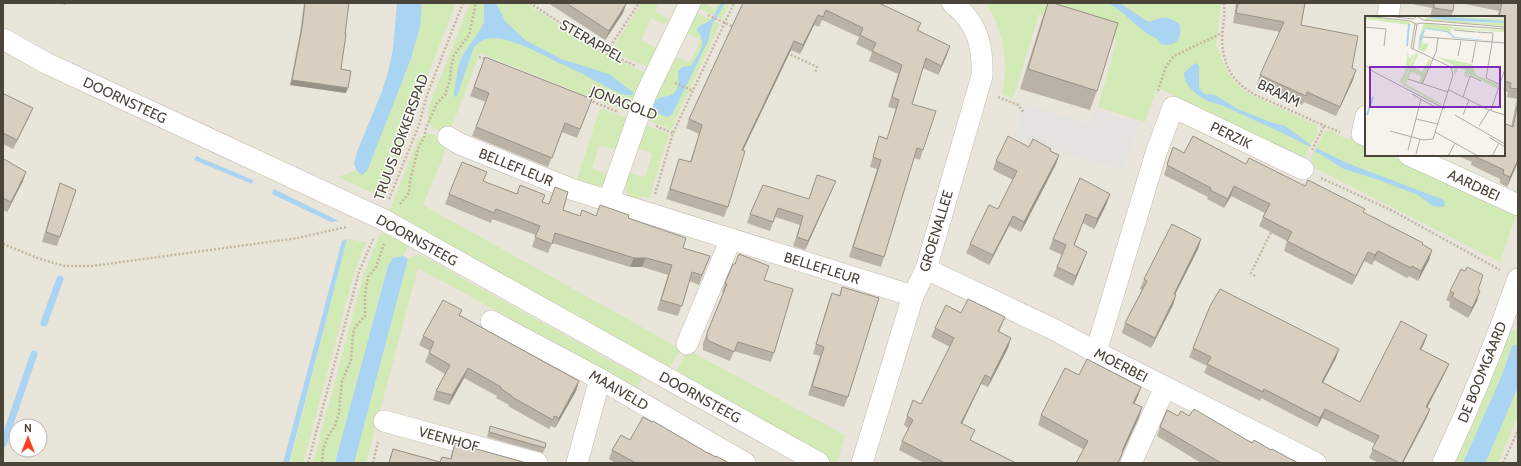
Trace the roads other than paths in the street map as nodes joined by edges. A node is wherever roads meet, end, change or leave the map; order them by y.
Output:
1 (690, 3) edge
2 (952, 3) edge
3 (1390, 3) edge
4 (1388, 16) edge
5 (3, 39) edge
6 (448, 137) dead end
7 (1411, 156) edge
8 (1303, 169) road end
9 (609, 200) junction
10 (1518, 205) edge
11 (731, 239) junction
12 (926, 269) junction
13 (1518, 279) edge
14 (913, 296) junction
15 (1512, 315) edge
16 (491, 321) dead end
17 (687, 344) dead end
18 (1096, 352) junction
19 (600, 379) junction
20 (1165, 387) junction
21 (384, 421) dead end
22 (537, 463) edge
23 (577, 463) edge
24 (745, 463) edge
25 (819, 463) edge
26 (862, 463) edge
27 (1131, 463) edge
28 (1316, 463) edge
29 (1442, 463) edge

1 - 9 street
2 - 12 street, GROENALLEE
3 - 4 street
5 - 25 street, DOORNSTEEG
6 - 9 street, BELLEFLEUR
7 - 10 street, AARDBEI
8 - 18 street, PERZIK
9 - 11 street, BELLEFLEUR
11 - 14 street, BELLEFLEUR
11 - 17 street
12 - 14 street, GROENALLEE
12 - 18 street, MOERBEI
13 - 15 street, DE BOOMGAARD
14 - 26 street, GROENALLEE
15 - 29 street, DE BOOMGAARD
16 - 19 street, MAAIVELD
18 - 20 street, MOERBEI
19 - 23 street
19 - 24 street, MAAIVELD
20 - 27 street
20 - 28 street, MOERBEI
21 - 22 street, VEENHOF

